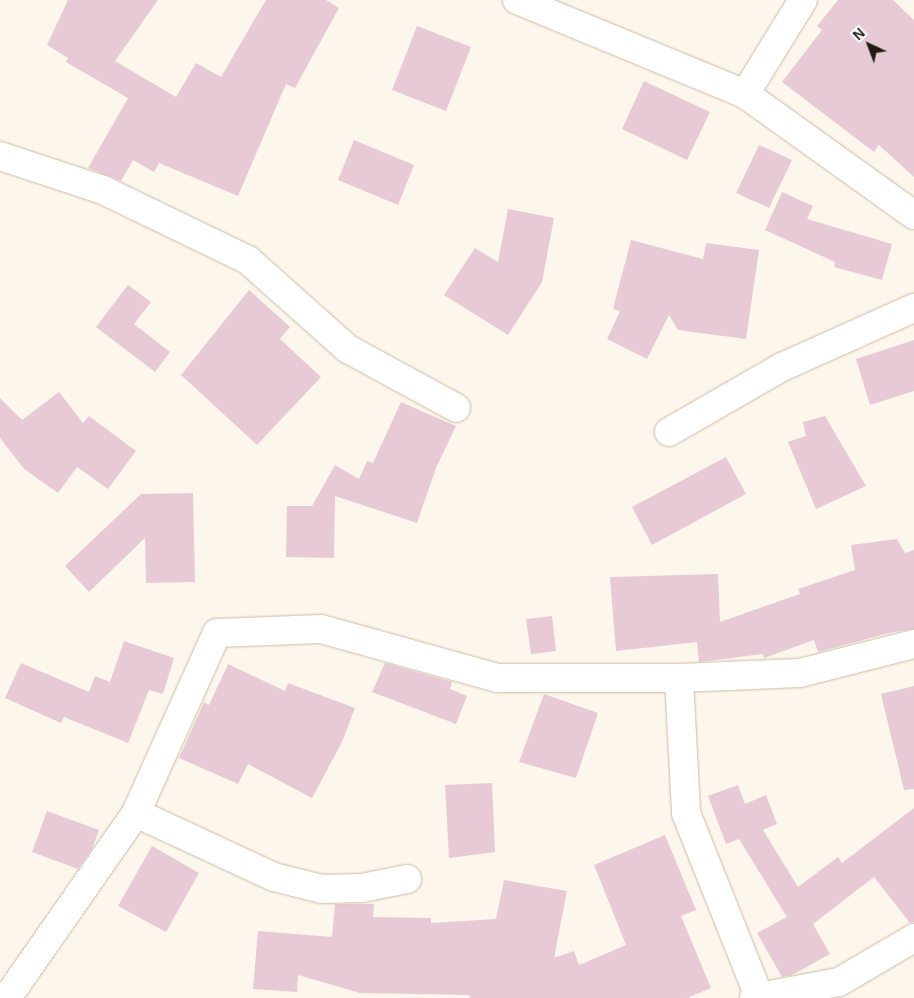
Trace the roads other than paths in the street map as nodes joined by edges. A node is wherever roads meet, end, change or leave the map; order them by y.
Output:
1 (517, 0) edge
2 (803, 0) edge
3 (745, 94) junction
4 (0, 156) edge
5 (914, 215) edge
6 (914, 308) edge
7 (456, 408) dead end
8 (669, 432) dead end
9 (914, 644) edge
10 (679, 678) junction
11 (136, 813) junction
12 (408, 879) dead end
13 (914, 938) edge
14 (834, 990) edge
15 (756, 997) edge
16 (6, 998) edge

1 - 3 street
2 - 3 street
3 - 5 street
4 - 7 street
6 - 8 street
9 - 10 street
10 - 11 street
10 - 15 street
11 - 12 street
11 - 16 street
13 - 14 street
14 - 15 street

